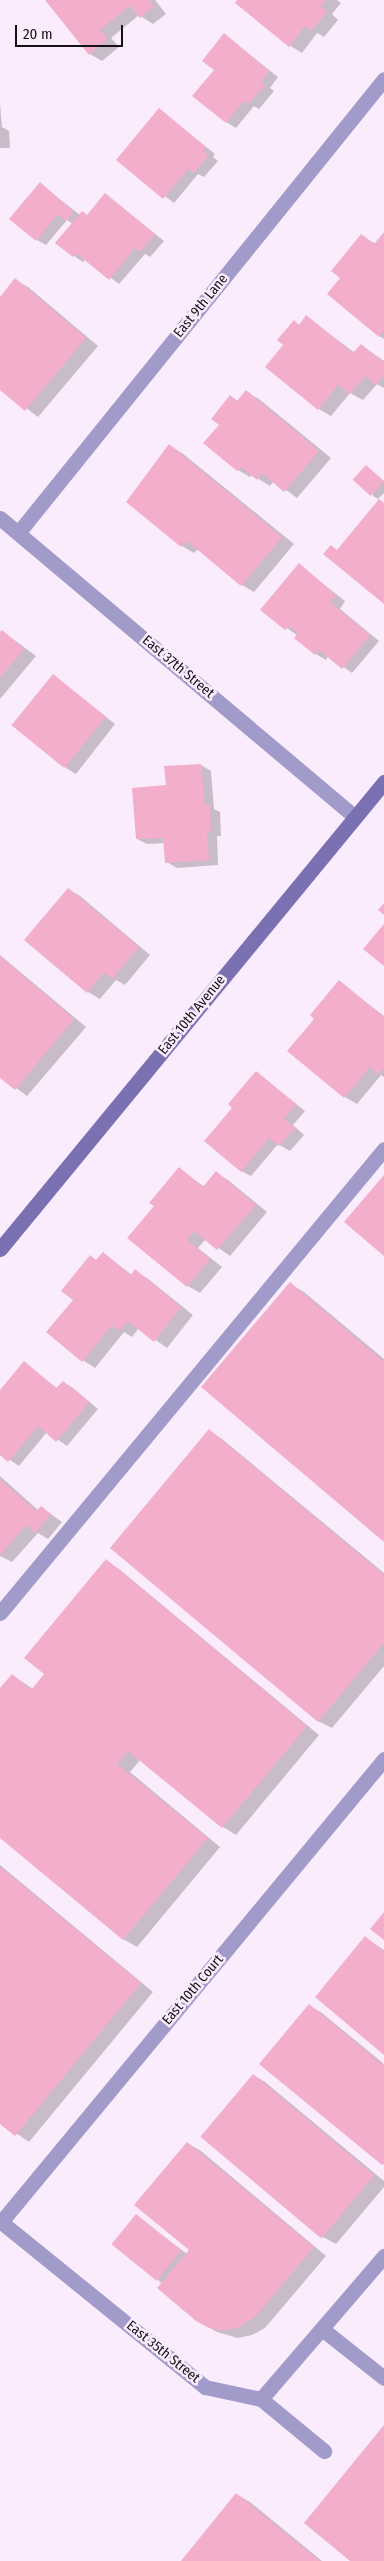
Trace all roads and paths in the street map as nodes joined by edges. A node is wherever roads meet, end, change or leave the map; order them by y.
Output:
1 (384, 79) edge
2 (0, 518) edge
3 (18, 533) junction
4 (384, 782) edge
5 (355, 817) junction
6 (384, 1149) edge
7 (0, 1249) edge
8 (0, 1613) edge
9 (384, 1759) edge
10 (1, 2221) edge
11 (384, 2256) edge
12 (322, 2329) junction
13 (384, 2378) edge
14 (261, 2399) junction
15 (324, 2451) dead end

1 - 3 street, East 9th Lane
2 - 3 street, East 37th Street
3 - 5 street, East 37th Street
4 - 5 street, East 10th Avenue
5 - 7 street, East 10th Avenue
6 - 8 street
9 - 10 street, East 10th Court
10 - 14 street, East 35th Street
11 - 12 street
12 - 13 street
12 - 14 street
14 - 15 street

